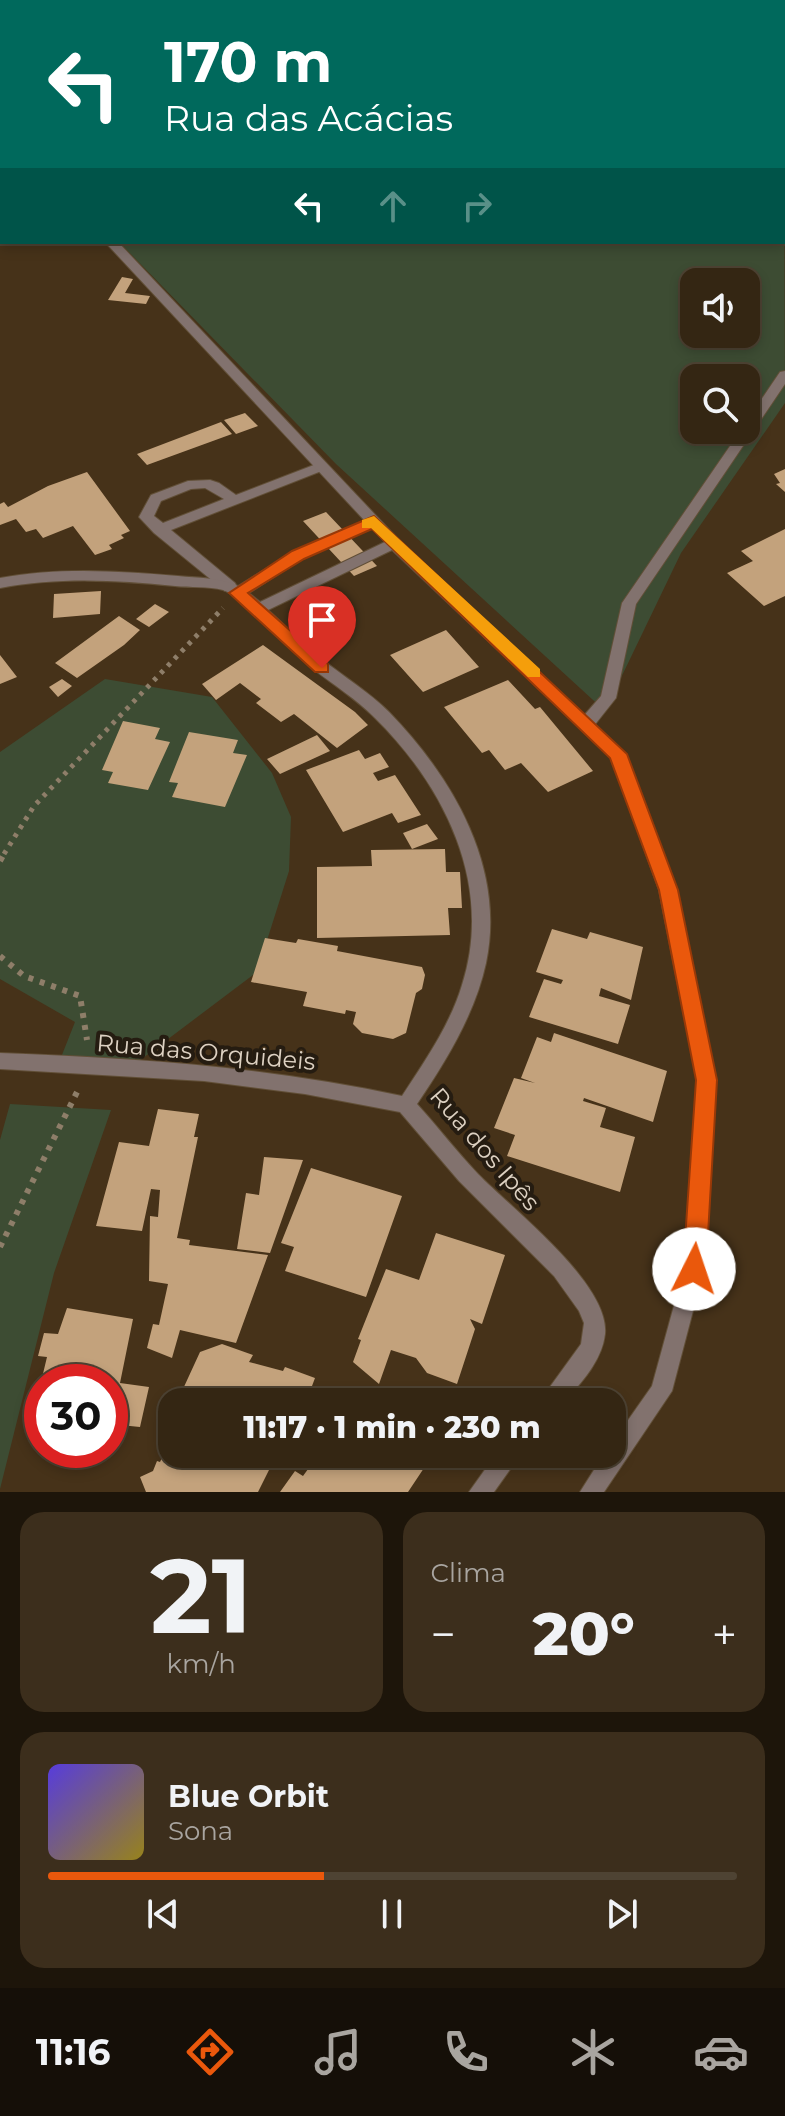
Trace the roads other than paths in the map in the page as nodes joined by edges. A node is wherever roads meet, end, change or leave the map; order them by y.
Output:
1 (113, 244) edge
2 (785, 375) edge
3 (319, 467) junction
4 (234, 501) junction
5 (374, 522) junction
6 (159, 530) junction
7 (394, 543) junction
8 (0, 583) edge
9 (234, 590) junction
10 (257, 609) junction
11 (587, 723) junction
12 (0, 1061) edge
13 (406, 1105) junction
14 (561, 1388) edge
15 (499, 1468) edge
16 (480, 1492) edge
17 (591, 1492) edge

1 - 3 street
2 - 11 street
3 - 4 street
3 - 5 street
4 - 6 street
4 - 6 street
5 - 7 street
5 - 9 street
6 - 9 street, Rua dos Ipês
7 - 10 street
7 - 11 street
8 - 9 street
9 - 10 street, Rua dos Ipês
10 - 13 street, Rua dos Ipês
11 - 17 street
12 - 13 street, Rua das Orquideis
13 - 14 street, Rua dos Ipês
15 - 16 street

